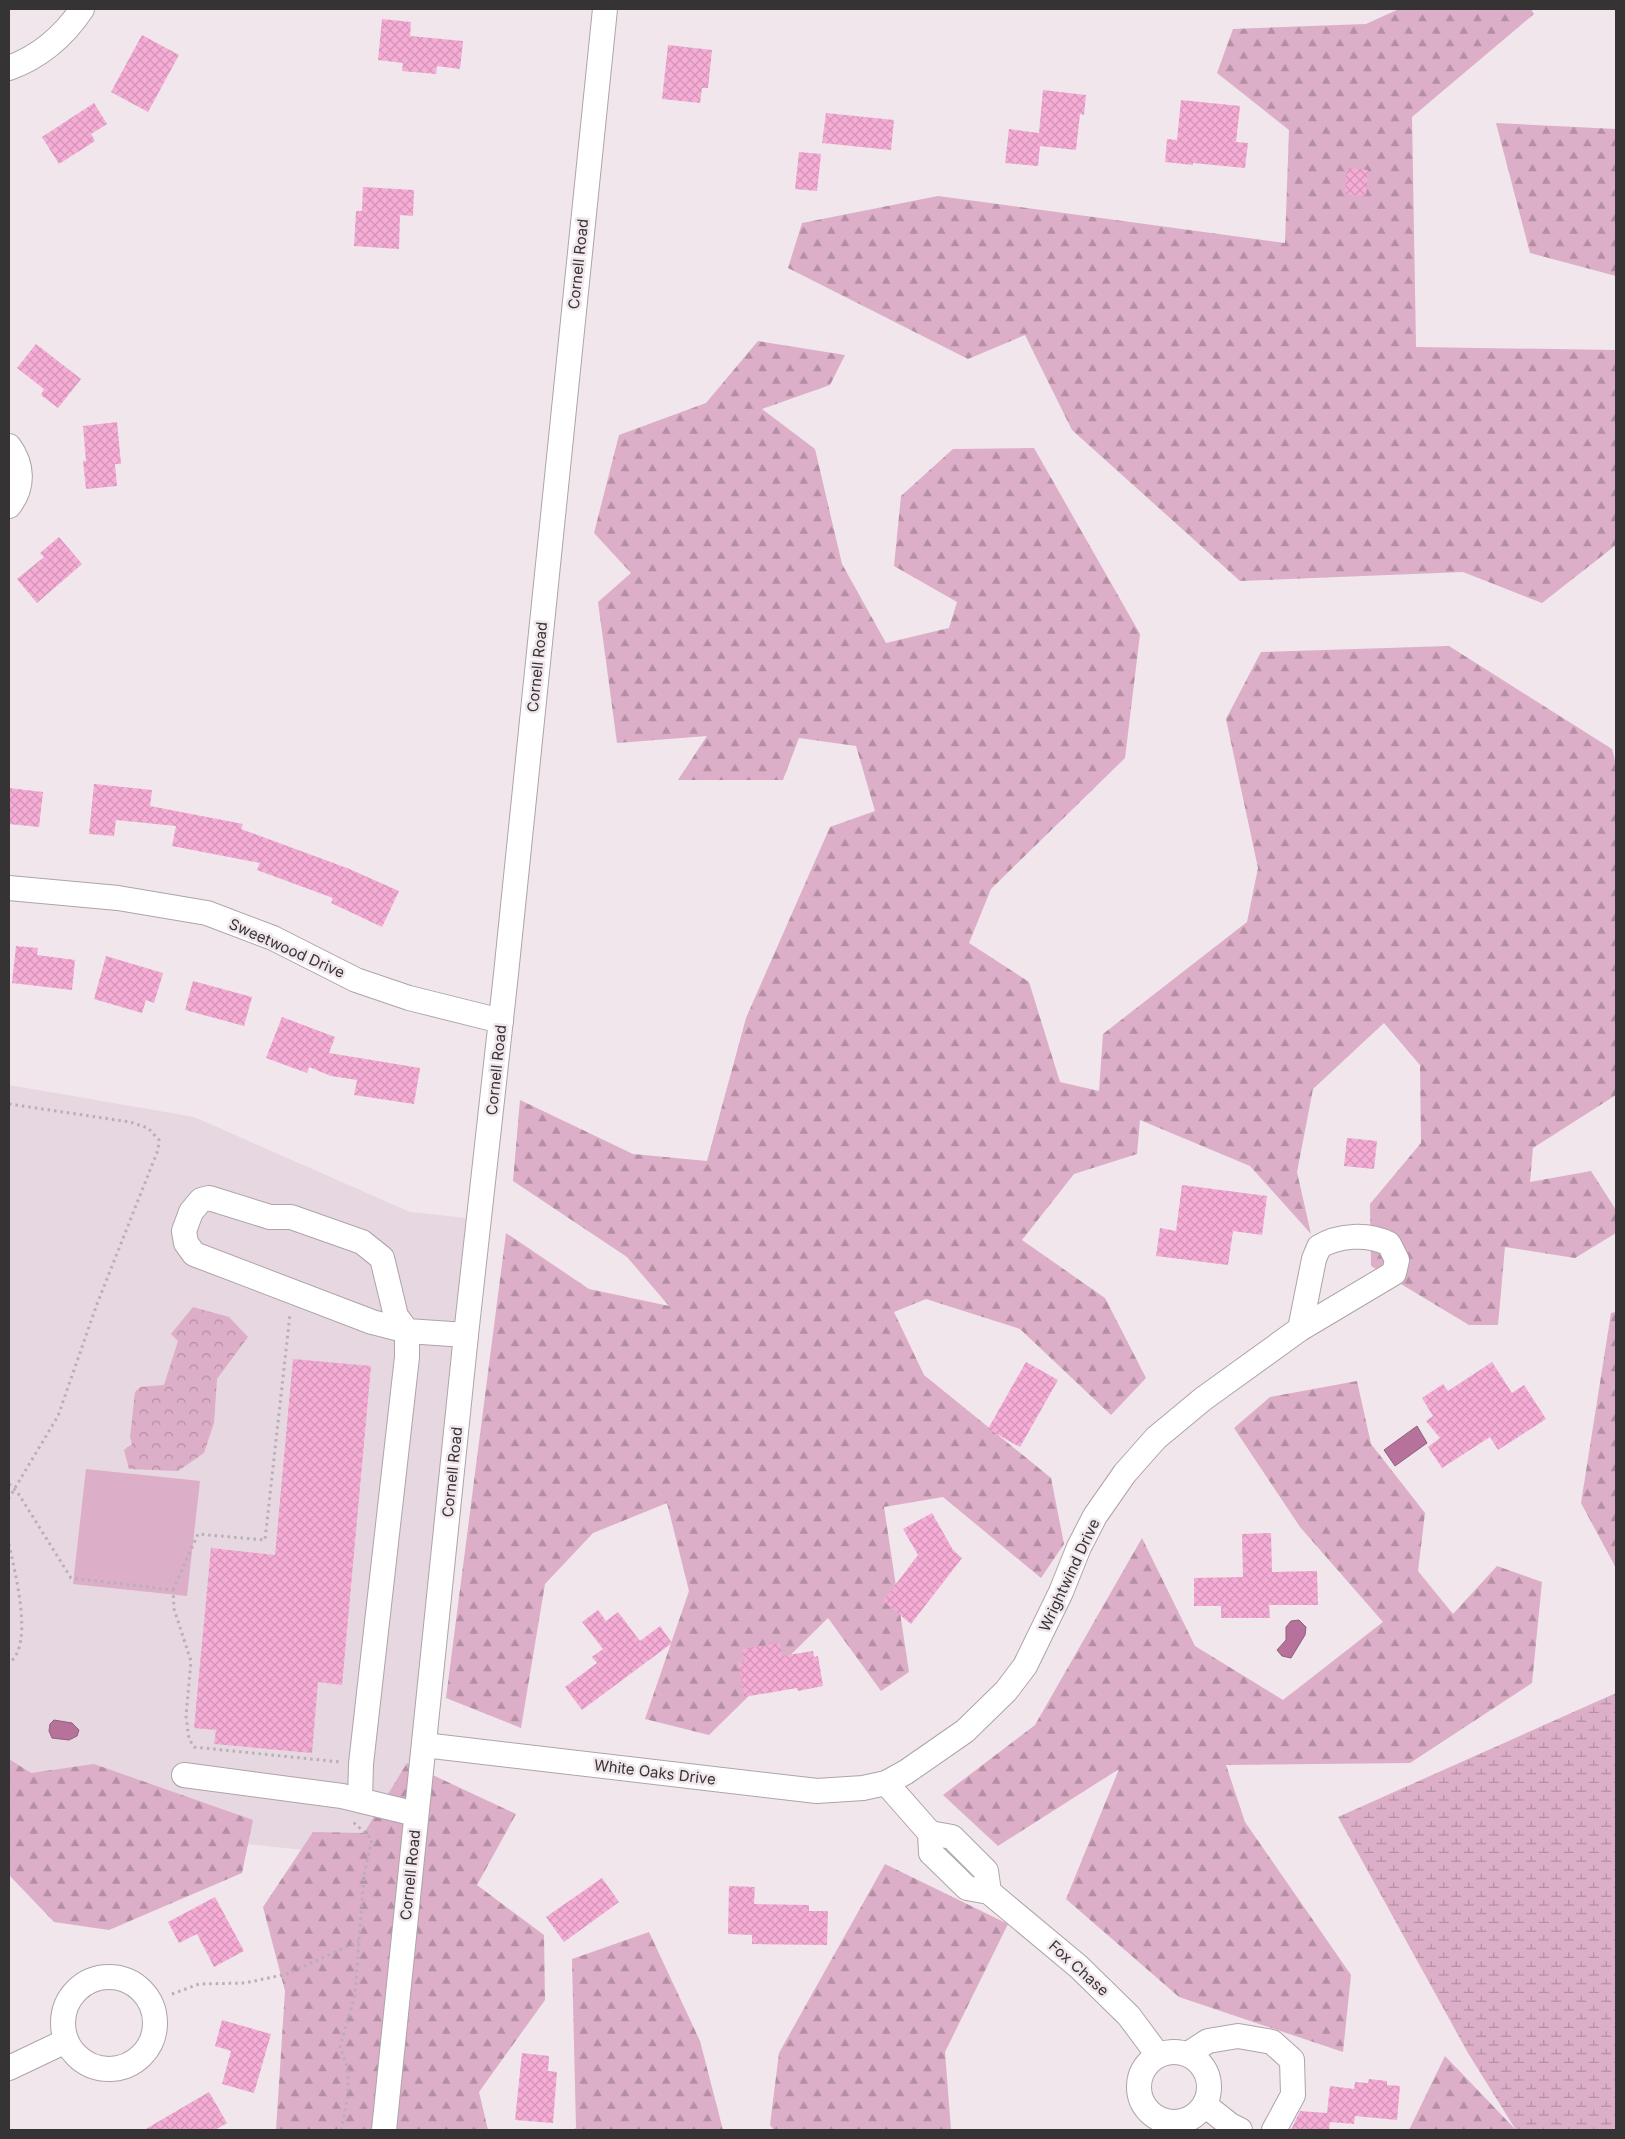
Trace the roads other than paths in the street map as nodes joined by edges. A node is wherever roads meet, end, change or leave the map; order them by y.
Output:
1 (82, 9) edge
2 (605, 9) edge
3 (9, 68) edge
4 (9, 446) edge
5 (9, 506) edge
6 (9, 888) edge
7 (501, 1021) junction
8 (1300, 1329) dead end
9 (407, 1331) junction
10 (466, 1335) junction
11 (424, 1745) junction
12 (184, 1776) dead end
13 (886, 1783) junction
14 (355, 1810) junction
15 (416, 1814) junction
16 (66, 2041) dead end
17 (1188, 2054) junction
18 (1158, 2055) junction
19 (9, 2068) edge
20 (1204, 2105) junction
21 (384, 2130) edge
22 (1240, 2130) edge
23 (1274, 2130) edge

1 - 3 street
2 - 7 street, Cornell Road
4 - 5 street
6 - 7 street, Sweetwood Drive
7 - 10 street, Cornell Road
8 - 13 street, Wrightwind Drive
9 - 9 street
9 - 10 street
9 - 14 street
10 - 11 street, Cornell Road
11 - 13 street, White Oaks Drive
11 - 15 street, Cornell Road
12 - 14 street
13 - 18 street, Fox Chase
14 - 15 street
15 - 21 street, Cornell Road
16 - 19 street
17 - 18 street
17 - 20 street
17 - 23 street
18 - 20 street
20 - 22 street

